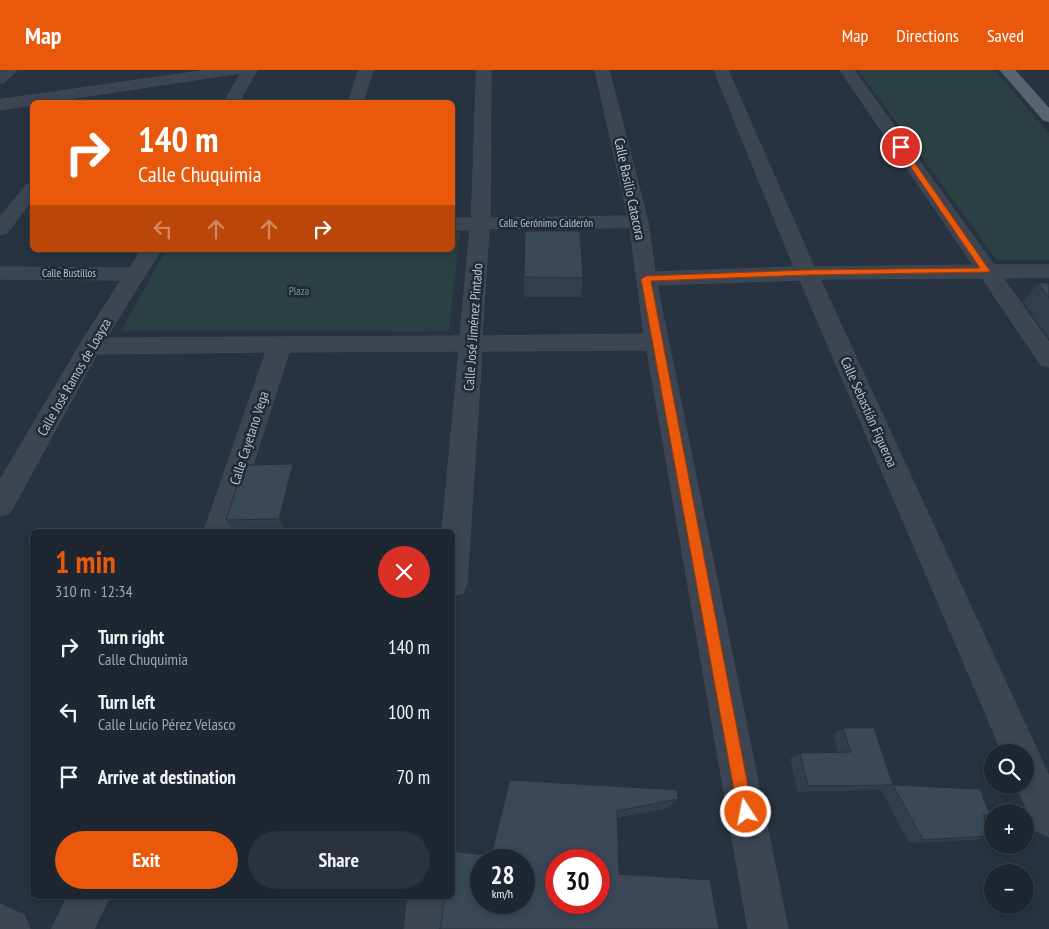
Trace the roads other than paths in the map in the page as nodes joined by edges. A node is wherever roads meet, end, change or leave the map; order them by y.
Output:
1 (10, 70) edge
2 (237, 70) edge
3 (250, 70) edge
4 (366, 70) edge
5 (484, 70) edge
6 (602, 70) edge
7 (721, 70) edge
8 (847, 70) edge
9 (1007, 70) edge
10 (0, 78) edge
11 (116, 87) junction
12 (30, 100) edge
13 (32, 100) edge
14 (105, 100) edge
15 (233, 100) edge
16 (357, 100) edge
17 (0, 105) edge
18 (1049, 117) edge
19 (30, 192) edge
20 (639, 222) junction
21 (480, 223) junction
22 (455, 224) edge
23 (0, 229) edge
24 (150, 252) edge
25 (986, 271) junction
26 (1049, 271) edge
27 (0, 273) edge
28 (807, 273) junction
29 (137, 274) junction
30 (646, 279) junction
31 (657, 342) junction
32 (472, 343) junction
33 (280, 344) junction
34 (90, 346) junction
35 (1049, 359) edge
36 (0, 505) edge
37 (219, 529) edge
38 (455, 547) edge
39 (1016, 744) edge
40 (1034, 784) edge
41 (1049, 818) edge
42 (88, 899) edge
43 (428, 899) edge
44 (0, 924) edge
45 (10, 929) edge
46 (72, 929) edge
47 (425, 929) edge
48 (768, 929) edge

1 - 10 street
2 - 11 street
3 - 15 street
4 - 16 street
5 - 21 street, Calle José Jiménez Pintado
6 - 20 street, Calle Basilio Catacora
7 - 28 street, Calle Sebastián Figueroa
8 - 25 street
9 - 18 main road
11 - 13 street
11 - 14 street
12 - 17 street
19 - 23 street
20 - 21 street, Calle Gerónimo Calderón
20 - 30 street, Calle Basilio Catacora
21 - 22 street, Calle Gerónimo Calderón
21 - 32 street, Calle José Jiménez Pintado
24 - 29 street, Calle José Ramos de Loayza
25 - 26 street
25 - 28 street
25 - 35 street
27 - 29 street, Calle Bustillos
28 - 30 street
28 - 39 street, Calle Sebastián Figueroa
29 - 34 street, Calle José Ramos de Loayza
30 - 31 street, Calle Basilio Catacora
31 - 32 street
31 - 48 street, Calle Basilio Catacora
32 - 33 street
32 - 38 street, Calle José Jiménez Pintado
33 - 34 street
33 - 37 street, Calle Cayetano Vega
34 - 36 street, Calle José Ramos de Loayza
40 - 41 street
42 - 46 street
43 - 47 street
44 - 45 street

